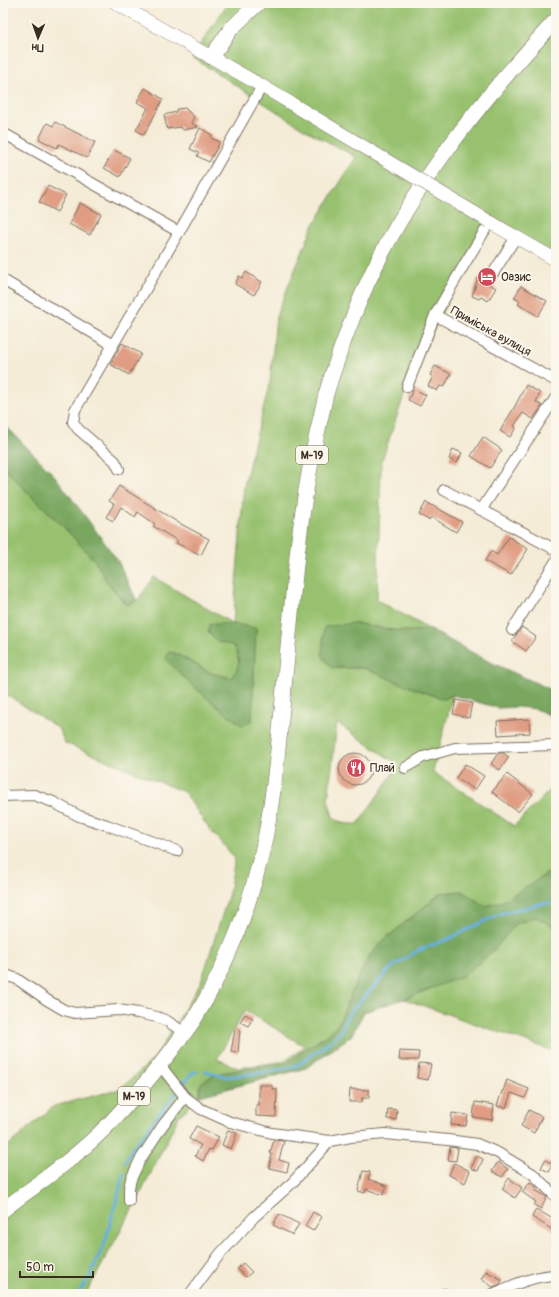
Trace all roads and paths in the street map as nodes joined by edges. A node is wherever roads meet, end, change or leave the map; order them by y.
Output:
1 (116, 3) edge
2 (258, 3) edge
3 (556, 20) edge
4 (211, 57) junction
5 (262, 86) junction
6 (3, 133) edge
7 (490, 222) junction
8 (179, 232) junction
9 (516, 237) junction
10 (556, 260) edge
11 (494, 272) dead end
12 (3, 280) edge
13 (435, 314) junction
14 (112, 345) junction
15 (556, 381) edge
16 (407, 387) dead end
17 (556, 397) edge
18 (117, 465) dead end
19 (444, 490) dead end
20 (481, 510) junction
21 (556, 550) edge
22 (556, 562) edge
23 (512, 630) dead end
24 (556, 745) edge
25 (405, 768) dead end
26 (3, 796) edge
27 (177, 851) dead end
28 (3, 974) edge
29 (185, 1033) junction
30 (160, 1065) junction
31 (185, 1097) junction
32 (330, 1141) junction
33 (556, 1197) edge
34 (129, 1201) dead end
35 (3, 1210) edge
36 (556, 1275) edge
37 (190, 1294) edge
38 (493, 1294) edge

1 - 4 main road
2 - 4 highway
3 - 29 highway, М-19
4 - 5 main road
5 - 7 main road, bridge
5 - 8 street
6 - 8 street
7 - 9 main road
7 - 13 street
8 - 14 street
9 - 10 main road
9 - 11 street
12 - 14 street
13 - 15 street, Приміська вулиця
13 - 16 street
14 - 18 street
17 - 20 street
19 - 20 street
20 - 21 street
22 - 23 street
24 - 25 street
26 - 27 street
28 - 29 street
29 - 30 highway, М-19
30 - 31 street
30 - 35 highway, М-19
31 - 32 street
31 - 34 street
32 - 33 street
32 - 37 street
36 - 38 street

